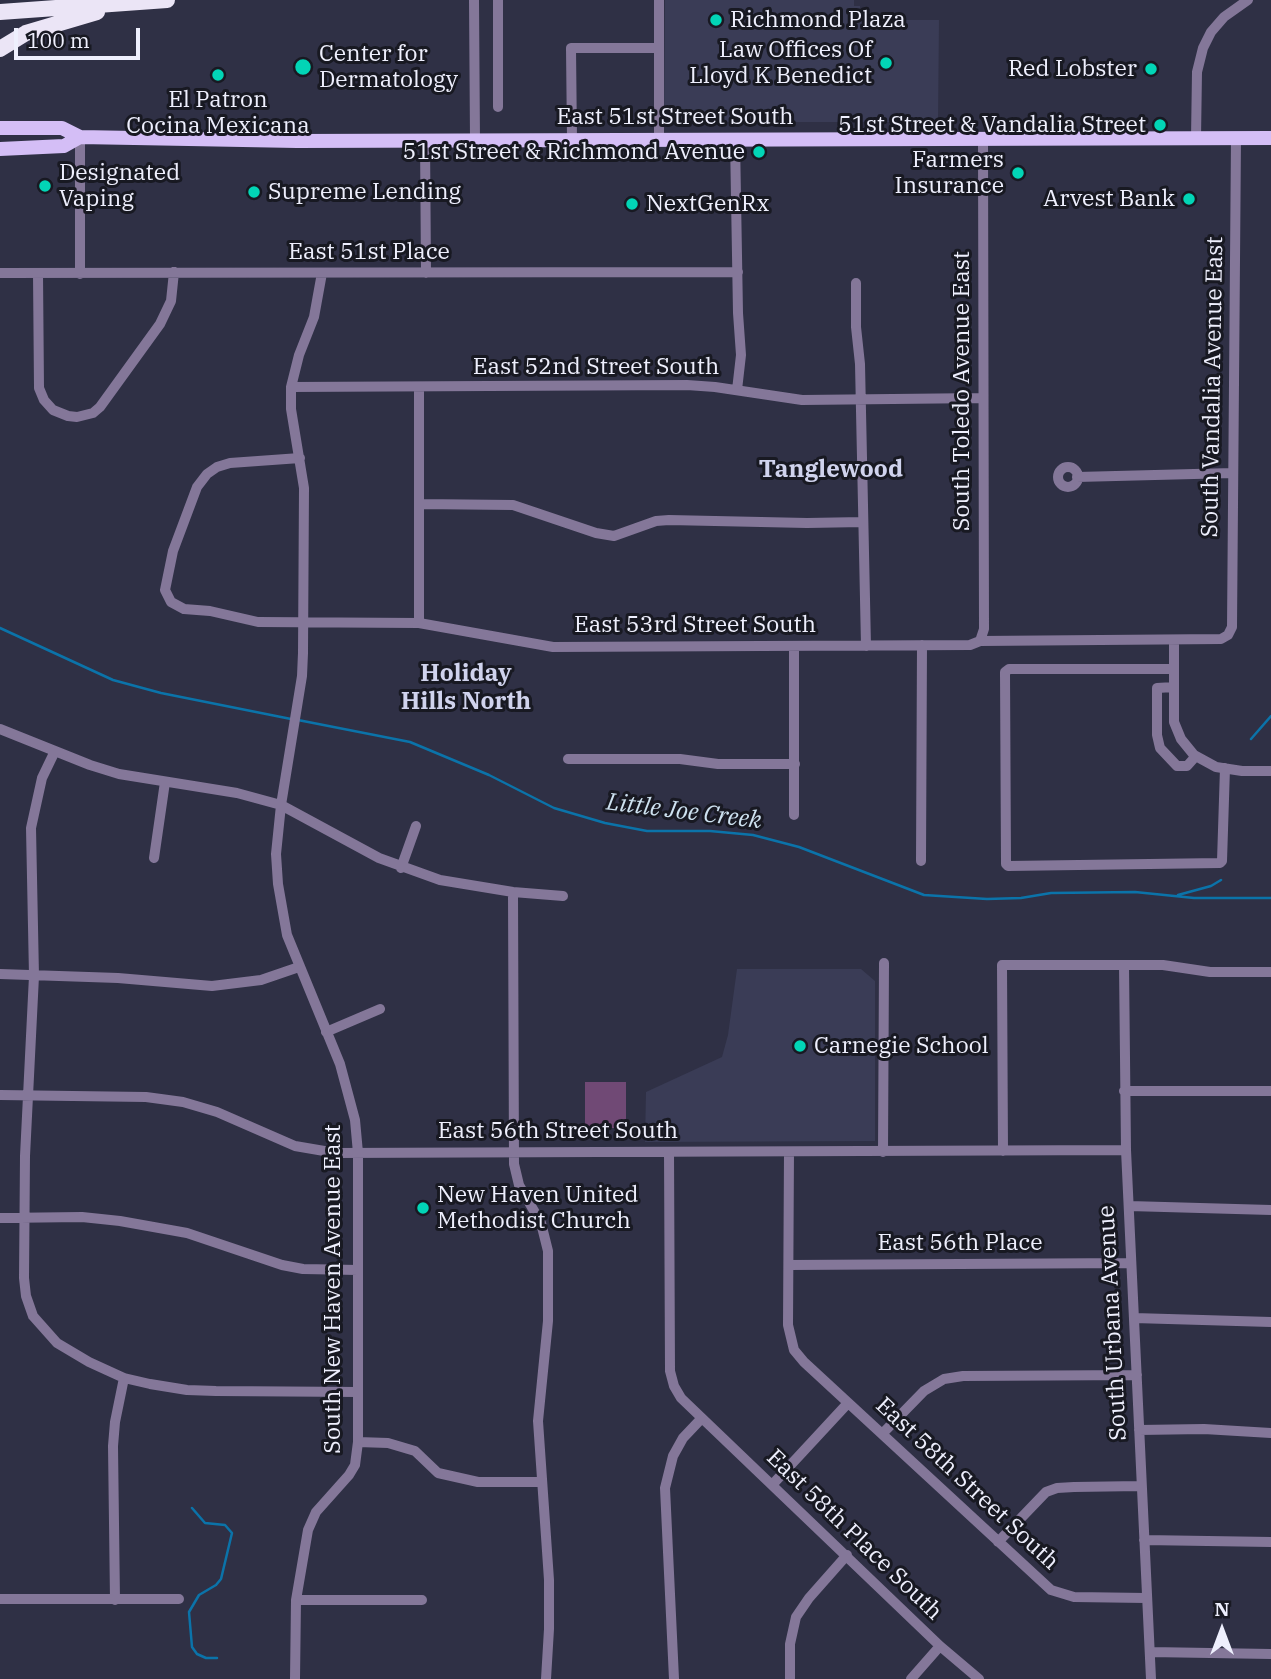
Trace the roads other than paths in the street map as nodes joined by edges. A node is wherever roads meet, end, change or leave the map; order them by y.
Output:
1 (167, 0) edge
2 (474, 0) edge
3 (498, 0) edge
4 (659, 0) edge
5 (1248, 0) edge
6 (122, 4) junction
7 (0, 12) edge
8 (659, 48) junction
9 (0, 49) edge
10 (475, 86) junction
11 (498, 86) junction
12 (498, 107) dead end
13 (0, 128) edge
14 (80, 136) junction
15 (1196, 138) junction
16 (1236, 138) junction
17 (1271, 138) edge
18 (425, 139) junction
19 (572, 139) junction
20 (659, 139) junction
21 (735, 139) junction
22 (983, 139) junction
23 (475, 140) junction
24 (0, 149) edge
25 (174, 272) junction
26 (738, 272) junction
27 (0, 273) edge
28 (322, 273) junction
29 (426, 273) junction
30 (38, 274) junction
31 (80, 274) junction
32 (856, 283) dead end
33 (291, 387) junction
34 (419, 388) junction
35 (737, 390) junction
36 (983, 398) junction
37 (861, 399) junction
38 (300, 458) junction
39 (1233, 473) junction
40 (1077, 477) dead end
41 (419, 504) junction
42 (863, 522) junction
43 (303, 622) junction
44 (419, 623) junction
45 (1228, 635) joint
46 (1174, 639) junction
47 (980, 641) junction
48 (922, 645) junction
49 (794, 646) junction
50 (866, 646) junction
51 (1174, 668) junction
52 (1174, 687) junction
53 (0, 729) edge
54 (55, 751) junction
55 (1196, 756) junction
56 (568, 759) dead end
57 (795, 764) junction
58 (1225, 768) junction
59 (1271, 771) edge
60 (165, 782) junction
61 (281, 805) junction
62 (794, 814) dead end
63 (416, 825) dead end
64 (154, 858) dead end
65 (921, 861) dead end
66 (401, 868) junction
67 (513, 892) junction
68 (564, 896) dead end
69 (884, 963) dead end
70 (1124, 965) junction
71 (299, 967) junction
72 (1271, 972) edge
73 (0, 974) edge
74 (34, 976) junction
75 (380, 1009) dead end
76 (326, 1032) junction
77 (1124, 1091) junction
78 (1271, 1091) edge
79 (0, 1095) edge
80 (29, 1095) junction
81 (1125, 1150) junction
82 (1003, 1151) junction
83 (669, 1152) junction
84 (789, 1152) junction
85 (883, 1152) junction
86 (358, 1153) junction
87 (513, 1153) junction
88 (1129, 1206) junction
89 (1271, 1210) edge
90 (26, 1217) junction
91 (0, 1218) edge
92 (1131, 1263) junction
93 (789, 1265) junction
94 (358, 1270) junction
95 (1134, 1318) junction
96 (1271, 1322) edge
97 (1137, 1375) junction
98 (124, 1378) junction
99 (358, 1392) junction
100 (848, 1403) junction
101 (701, 1419) junction
102 (1139, 1430) junction
103 (883, 1433) junction
104 (1271, 1433) edge
105 (358, 1442) junction
106 (541, 1482) junction
107 (772, 1485) junction
108 (1140, 1486) junction
109 (1144, 1540) junction
110 (998, 1542) junction
111 (1271, 1542) edge
112 (847, 1555) junction
113 (1146, 1598) junction
114 (0, 1599) edge
115 (179, 1599) dead end
116 (115, 1600) junction
117 (296, 1600) junction
118 (422, 1600) dead end
119 (940, 1646) junction
120 (1150, 1652) junction
121 (1271, 1654) edge
122 (295, 1679) edge
123 (546, 1679) edge
124 (674, 1679) edge
125 (790, 1679) edge
126 (911, 1679) edge
127 (979, 1679) edge
128 (1151, 1679) edge

1 - 6 highway
2 - 10 street
3 - 11 street
4 - 8 street
5 - 15 street
6 - 7 highway
6 - 9 highway
8 - 19 street
8 - 20 street
10 - 11 street
10 - 23 street
11 - 12 street
13 - 14 main road, East 51st Street South
14 - 18 main road, East 51st Street South
14 - 24 main road, East 51st Street South
14 - 31 street
15 - 16 main road, East 51st Street South
15 - 22 main road, East 51st Street South
16 - 17 main road, East 51st Street South
16 - 39 street, South Vandalia Avenue East
18 - 23 main road, East 51st Street South
18 - 29 street
19 - 20 main road, East 51st Street South
19 - 23 main road, East 51st Street South
20 - 21 main road, East 51st Street South
21 - 22 main road, East 51st Street South
21 - 26 street
22 - 36 street, South Toledo Avenue East
25 - 28 street, East 51st Place
25 - 30 street
25 - 31 street, East 51st Place
26 - 29 street, East 51st Place
26 - 35 street
27 - 30 street, East 51st Place
28 - 29 street, East 51st Place
28 - 33 street, South New Haven Avenue East
30 - 31 street, East 51st Place
32 - 37 street
33 - 34 street, East 52nd Street South
33 - 38 street, South New Haven Avenue East
34 - 35 street, East 52nd Street South
34 - 41 street
35 - 37 street, East 52nd Street South
36 - 37 street, East 52nd Street South
36 - 47 street, South Toledo Avenue East
37 - 42 street
38 - 43 street, South New Haven Avenue East
38 - 43 street, East 53rd Street South
39 - 40 street
39 - 45 street, South Vandalia Avenue East
41 - 42 street
41 - 44 street
42 - 50 street
43 - 44 street, East 53rd Street South
43 - 61 street, South New Haven Avenue East
44 - 49 street, East 53rd Street South
45 - 46 street, East 53rd Street South
46 - 47 street, East 53rd Street South
46 - 51 street
47 - 48 street, East 53rd Street South
48 - 50 street, East 53rd Street South
48 - 65 street
49 - 50 street, East 53rd Street South
49 - 57 street
51 - 52 street
51 - 58 street
52 - 55 street
52 - 55 street
53 - 54 street
54 - 60 street
54 - 74 street
55 - 58 street
56 - 57 street
57 - 62 street
58 - 59 street
60 - 61 street
60 - 64 street
61 - 66 street
61 - 71 street, South New Haven Avenue East
63 - 66 street
66 - 67 street
67 - 68 street
67 - 87 street
69 - 85 street
70 - 72 street
70 - 77 street, South Urbana Avenue
70 - 82 street
71 - 74 street
71 - 76 street, South New Haven Avenue East
73 - 74 street
74 - 80 street
75 - 76 street
76 - 86 street, South New Haven Avenue East
77 - 78 street
77 - 81 street, South Urbana Avenue
79 - 80 street, East 56th Street South
80 - 86 street, East 56th Street South
80 - 90 street
81 - 82 street, East 56th Street South
81 - 88 street, South Urbana Avenue
82 - 85 street, East 56th Street South
83 - 84 street, East 56th Street South
83 - 87 street, East 56th Street South
83 - 101 street, East 58th Place South
84 - 85 street, East 56th Street South
84 - 93 street
86 - 87 street, East 56th Street South
86 - 94 street, South New Haven Avenue East
87 - 106 street
88 - 89 street
88 - 92 street, South Urbana Avenue
90 - 91 street
90 - 94 street
90 - 98 street
92 - 93 street, East 56th Place
92 - 95 street, South Urbana Avenue
93 - 100 street, East 58th Street South
94 - 99 street, South New Haven Avenue East
95 - 96 street
95 - 97 street, South Urbana Avenue
97 - 102 street, South Urbana Avenue
97 - 103 street
98 - 99 street
98 - 116 street
99 - 105 street, South New Haven Avenue East
100 - 103 street, East 58th Street South
100 - 107 street
101 - 107 street, East 58th Place South
101 - 124 street
102 - 104 street
102 - 108 street, South Urbana Avenue
103 - 110 street, East 58th Street South
105 - 106 street
105 - 117 street, South New Haven Avenue East
106 - 123 street
107 - 112 street, East 58th Place South
108 - 109 street, South Urbana Avenue
108 - 110 street
109 - 111 street
109 - 113 street, South Urbana Avenue
110 - 113 street, East 58th Street South
112 - 119 street, East 58th Place South
112 - 125 street
113 - 120 street, South Urbana Avenue
114 - 116 street
115 - 116 street
117 - 118 street
117 - 122 street, South New Haven Avenue East
119 - 126 street
119 - 127 street, East 58th Place South
120 - 121 street
120 - 128 street, South Urbana Avenue

